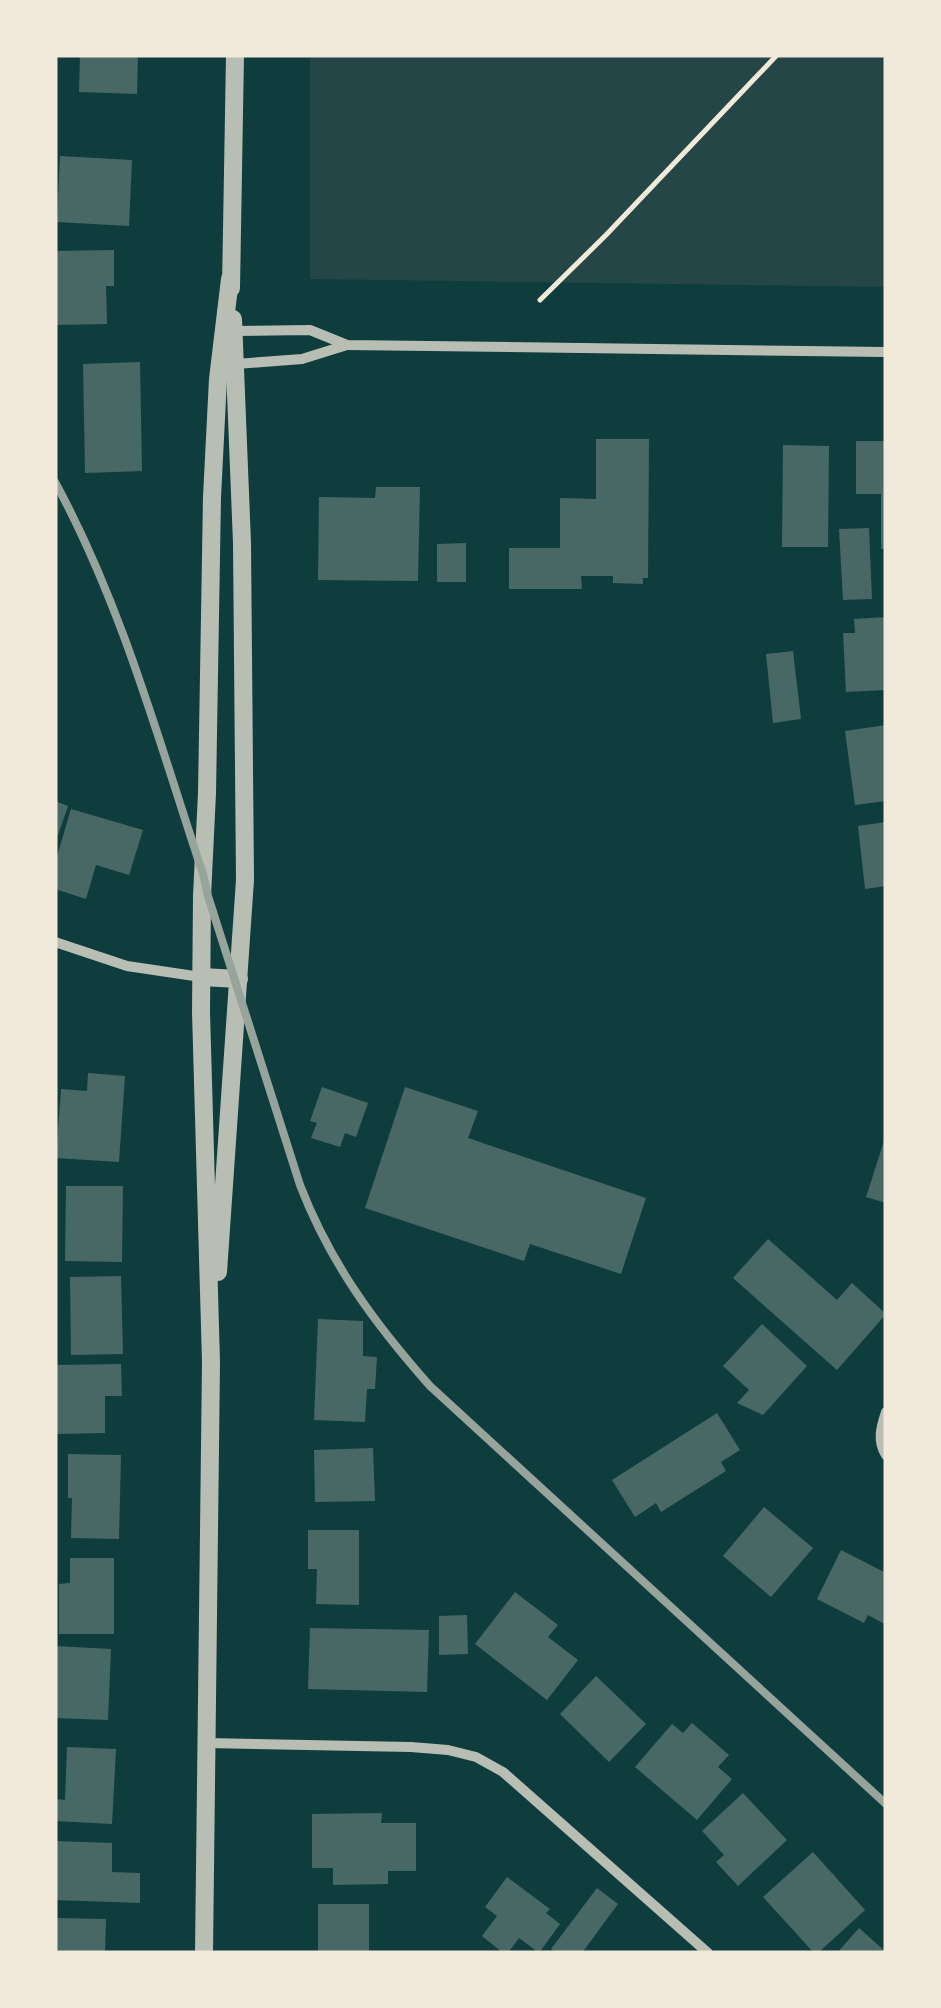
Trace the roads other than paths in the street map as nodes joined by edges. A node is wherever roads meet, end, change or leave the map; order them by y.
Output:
1 (235, 55) edge
2 (230, 279) junction
3 (234, 331) junction
4 (347, 345) junction
5 (221, 348) junction
6 (886, 352) edge
7 (236, 364) junction
8 (55, 942) edge
9 (201, 976) junction
10 (239, 979) junction
11 (211, 1362) junction
12 (886, 1412) edge
13 (884, 1451) edge
14 (206, 1743) junction
15 (204, 1953) edge
16 (708, 1953) edge

1 - 2 street
2 - 3 street
2 - 5 street
3 - 4 street
3 - 5 street
3 - 7 street
4 - 6 street
4 - 7 street
5 - 7 street
5 - 9 street
7 - 10 street
8 - 9 street
9 - 10 street
9 - 11 street
10 - 11 street
11 - 14 street
12 - 13 street
14 - 15 street
14 - 16 street

